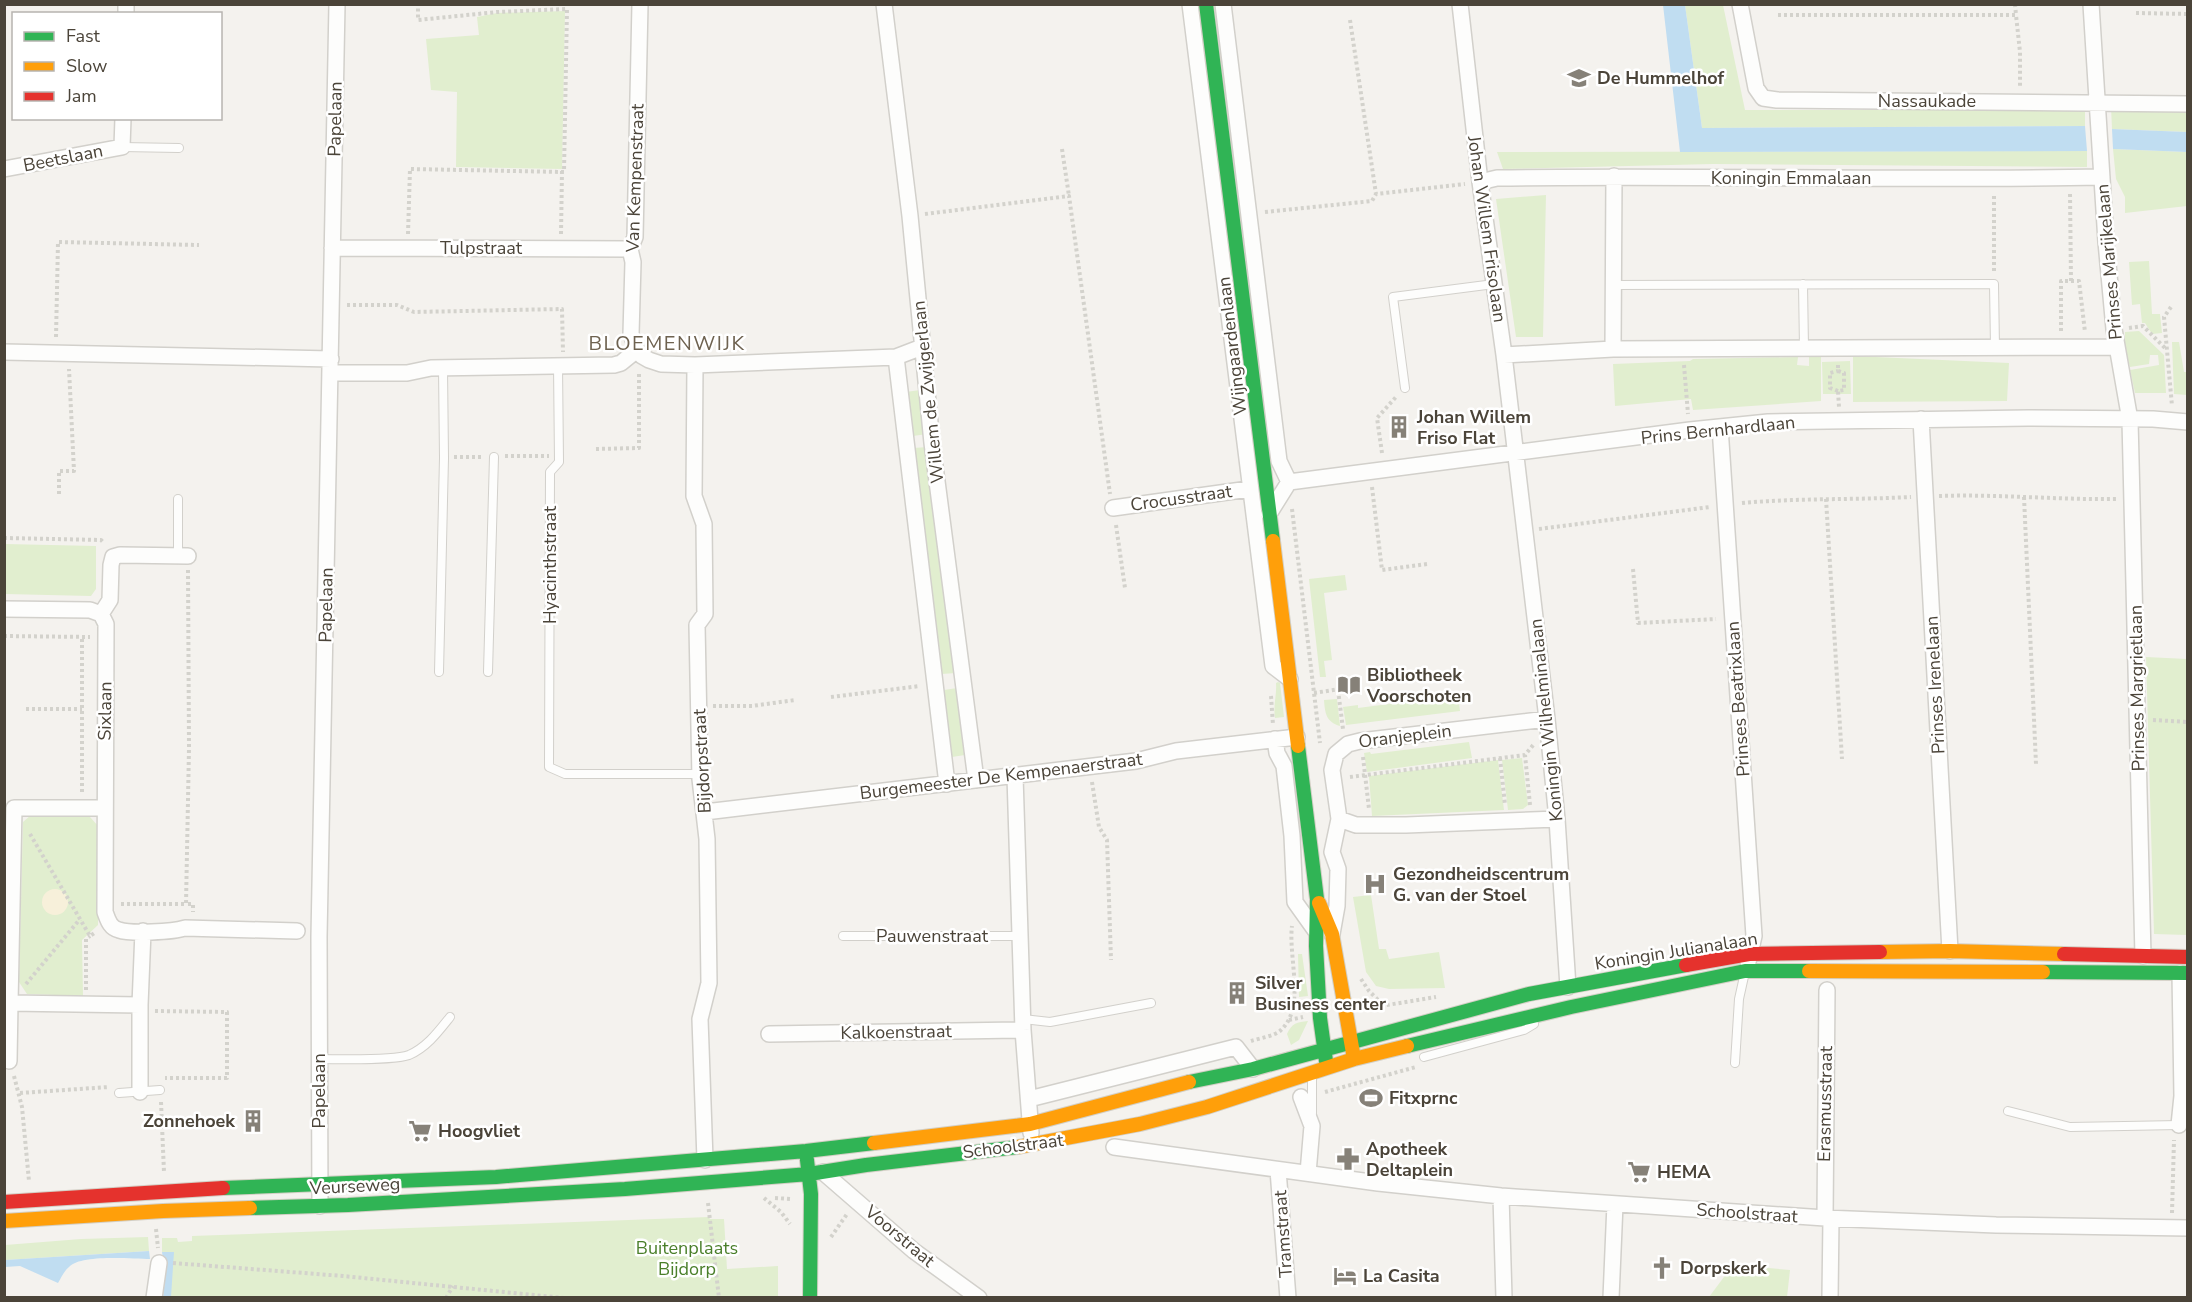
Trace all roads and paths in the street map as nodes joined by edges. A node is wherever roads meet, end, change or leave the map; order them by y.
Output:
1 (337, 4) edge
2 (418, 4) edge
3 (640, 4) edge
4 (884, 4) edge
5 (1190, 4) edge
6 (1206, 4) edge
7 (1223, 4) edge
8 (1460, 4) edge
9 (1740, 4) edge
10 (2015, 4) edge
11 (2091, 4) edge
12 (2136, 13) dead end
13 (2187, 14) edge
14 (1778, 15) dead end
15 (2016, 15) junction
16 (1350, 20) dead end
17 (2020, 102) junction
18 (2099, 102) junction
19 (2187, 104) edge
20 (123, 120) edge
21 (122, 147) junction
22 (179, 148) dead end
23 (1062, 148) dead end
24 (4, 169) edge
25 (2102, 170) junction
26 (562, 171) junction
27 (1614, 176) junction
28 (2070, 178) junction
29 (1995, 179) junction
30 (1480, 182) junction
31 (1376, 194) junction
32 (1069, 196) junction
33 (1249, 214) junction
34 (910, 216) junction
35 (199, 245) dead end
36 (332, 248) junction
37 (408, 248) junction
38 (561, 248) junction
39 (630, 249) junction
40 (2071, 281) junction
41 (1494, 284) junction
42 (1803, 284) junction
43 (1994, 284) junction
44 (1613, 285) junction
45 (332, 306) junction
46 (2171, 307) dead end
47 (2114, 329) junction
48 (922, 347) junction
49 (2061, 347) junction
50 (2087, 347) junction
51 (2116, 347) junction
52 (1804, 348) junction
53 (1837, 348) junction
54 (1995, 348) junction
55 (1612, 349) junction
56 (1682, 349) junction
57 (2166, 350) junction
58 (4, 352) edge
59 (62, 353) junction
60 (632, 354) junction
61 (1504, 355) junction
62 (896, 357) junction
63 (561, 365) junction
64 (695, 365) junction
65 (331, 366) junction
66 (443, 368) junction
67 (1838, 371) junction
68 (1405, 388) joint
69 (1838, 391) junction
70 (1687, 402) dead end
71 (1921, 419) junction
72 (1840, 420) junction
73 (2130, 420) junction
74 (2180, 422) edge
75 (1720, 427) junction
76 (596, 449) dead end
77 (1514, 454) junction
78 (494, 457) dead end
79 (1384, 469) junction
80 (1289, 482) junction
81 (1372, 486) dead end
82 (1249, 489) junction
83 (59, 494) dead end
84 (1924, 496) junction
85 (2024, 497) junction
86 (178, 499) dead end
87 (1826, 499) junction
88 (2132, 499) junction
89 (1725, 505) junction
90 (1113, 508) junction
91 (1269, 514) junction
92 (1524, 531) junction
93 (4, 537) edge
94 (183, 556) junction
95 (113, 557) junction
96 (1427, 564) dead end
97 (1633, 569) dead end
98 (1125, 588) dead end
99 (4, 609) edge
100 (101, 614) junction
101 (1732, 618) junction
102 (4, 636) edge
103 (82, 636) junction
104 (106, 637) junction
105 (439, 672) dead end
106 (488, 672) dead end
107 (1290, 679) junction
108 (936, 684) junction
109 (1314, 693) dead end
110 (831, 697) dead end
111 (795, 700) dead end
112 (699, 706) junction
113 (26, 709) dead end
114 (82, 710) junction
115 (2138, 719) junction
116 (2187, 722) edge
117 (1548, 723) junction
118 (1296, 737) junction
119 (1275, 740) junction
120 (1354, 742) junction
121 (1525, 755) junction
122 (1500, 758) junction
123 (1842, 759) dead end
124 (2036, 764) dead end
125 (1089, 767) junction
126 (700, 774) junction
127 (1365, 775) junction
128 (1015, 776) junction
129 (1333, 779) junction
130 (976, 780) junction
131 (947, 784) junction
132 (9, 808) edge
133 (82, 808) junction
134 (104, 808) junction
135 (705, 812) junction
136 (1339, 819) junction
137 (1557, 819) junction
138 (1532, 820) junction
139 (1507, 821) junction
140 (1371, 824) junction
141 (1317, 899) junction
142 (1295, 902) junction
143 (105, 904) junction
144 (186, 904) junction
145 (80, 919) junction
146 (109, 924) junction
147 (193, 928) junction
148 (1315, 930) junction
149 (143, 931) junction
150 (297, 931) dead end
151 (1332, 934) junction
152 (90, 936) junction
153 (843, 936) dead end
154 (1020, 936) junction
155 (1950, 951) junction
156 (1749, 954) junction
157 (2143, 957) junction
158 (2187, 957) edge
159 (1111, 960) dead end
160 (1745, 971) junction
161 (2184, 973) edge
162 (1568, 987) junction
163 (1827, 990) dead end
164 (1151, 1003) dead end
165 (10, 1004) junction
166 (86, 1005) junction
167 (140, 1008) junction
168 (1551, 1012) junction
169 (450, 1017) dead end
170 (1023, 1024) junction
171 (769, 1034) dead end
172 (1350, 1041) junction
173 (1236, 1047) junction
174 (1323, 1049) junction
175 (1424, 1057) dead end
176 (319, 1059) junction
177 (1354, 1059) junction
178 (9, 1061) joint
179 (1735, 1063) dead end
180 (1328, 1068) junction
181 (1253, 1069) junction
182 (1404, 1071) dead end
183 (1312, 1073) junction
184 (140, 1085) junction
185 (160, 1090) joint
186 (20, 1093) junction
187 (119, 1093) joint
188 (1306, 1096) junction
189 (1029, 1099) junction
190 (2008, 1111) dead end
191 (1030, 1124) junction
192 (2179, 1125) junction
193 (1032, 1145) junction
194 (1114, 1147) dead end
195 (806, 1151) junction
196 (705, 1160) junction
197 (1278, 1170) junction
198 (164, 1172) dead end
199 (816, 1173) junction
200 (1308, 1173) junction
201 (29, 1181) dead end
202 (707, 1182) joint
203 (320, 1184) junction
204 (1501, 1196) junction
205 (858, 1201) junction
206 (4, 1202) edge
207 (708, 1203) dead end
208 (1615, 1204) junction
209 (320, 1206) junction
210 (1828, 1218) junction
211 (4, 1221) edge
212 (2180, 1228) edge
213 (830, 1238) dead end
214 (159, 1263) dead end
215 (180, 1263) dead end
216 (453, 1286) junction
217 (552, 1297) edge
218 (154, 1298) edge
219 (446, 1298) edge
220 (564, 1298) edge
221 (719, 1298) edge
222 (810, 1298) edge
223 (979, 1298) edge
224 (1288, 1298) edge
225 (1504, 1298) edge
226 (1611, 1298) edge
227 (1830, 1298) edge

1 - 36 street, Papelaan
2 - 26 path
3 - 39 street, Van Kempenstraat
4 - 34 street, Willem de Zwijgerlaan
5 - 82 street, Wijngaardenlaan
6 - 91 main road, Wijngaardenlaan
7 - 33 street, Wijngaardenlaan
8 - 30 street, Johan Willem Frisolaan
9 - 17 street, Nassaukade
10 - 15 path
11 - 18 street, Prinses Marijkelaan
12 - 13 path
14 - 15 path
15 - 17 path
16 - 31 path
17 - 18 street, Nassaukade
18 - 19 street, Nassaukade
18 - 25 street, Prinses Marijkelaan
20 - 21 street, Beetslaan
21 - 22 lane, Beetslaan
21 - 24 street, Beetslaan
23 - 32 path
25 - 28 street, Koningin Emmalaan
25 - 47 street, Prinses Marijkelaan
26 - 37 path
26 - 38 path
27 - 29 street, Koningin Emmalaan
27 - 30 street, Koningin Emmalaan
27 - 44 street
28 - 29 street, Koningin Emmalaan
28 - 40 path
29 - 43 path
30 - 31 path
30 - 41 street, Johan Willem Frisolaan
31 - 33 path
32 - 34 path
32 - 90 path
33 - 80 street, Wijngaardenlaan
34 - 48 street, Willem de Zwijgerlaan
35 - 59 path
36 - 37 street, Tulpstraat
36 - 45 street, Papelaan
37 - 38 street, Tulpstraat
38 - 39 street, Tulpstraat
39 - 60 street, Van Kempenstraat
40 - 49 path
40 - 50 path
41 - 61 street, Johan Willem Frisolaan
41 - 68 lane
42 - 43 lane
42 - 44 lane
42 - 52 lane
43 - 54 lane
44 - 55 street
45 - 63 path
45 - 65 street, Papelaan
46 - 57 path
47 - 51 street, Prinses Marijkelaan
47 - 57 path
48 - 62 street
48 - 130 street, Willem de Zwijgerlaan
49 - 50 street
49 - 54 street
50 - 51 street
51 - 73 street, Prinses Marijkelaan
52 - 53 street
52 - 56 street
53 - 54 street
53 - 67 path
55 - 56 street
55 - 61 street
56 - 70 path
57 - 74 path
58 - 59 street
59 - 65 street
59 - 83 path
60 - 63 street
60 - 64 street
60 - 76 path
61 - 77 street, Johan Willem Frisolaan
62 - 64 street
62 - 108 street, Willem de Zwijgerlaan
63 - 66 street
63 - 126 lane, Hyacinthstraat
64 - 112 street, Bijdorpstraat
65 - 66 street
65 - 176 street, Papelaan
66 - 105 lane
67 - 69 path
67 - 69 path
68 - 79 path
69 - 72 path
71 - 72 street, Prins Bernhardlaan
71 - 73 street, Prins Bernhardlaan
71 - 84 street, Prinses Irenelaan
72 - 75 street, Prins Bernhardlaan
73 - 74 street, Prins Bernhardlaan
73 - 88 street, Prinses Margrietlaan
75 - 77 street, Prins Bernhardlaan
75 - 89 street, Prinses Beatrixlaan
77 - 79 street, Prins Bernhardlaan
77 - 92 street, Koningin Wilhelminalaan
78 - 106 lane
79 - 80 street, Prins Bernhardlaan
80 - 91 street
81 - 96 path
82 - 90 street, Crocusstraat
82 - 107 street, Wijngaardenlaan
84 - 85 path
84 - 87 path
84 - 155 street, Prinses Irenelaan
85 - 88 path
85 - 124 path
86 - 94 lane
87 - 89 path
87 - 123 path
88 - 115 street, Prinses Margrietlaan
89 - 92 path
89 - 101 street, Prinses Beatrixlaan
90 - 98 path
91 - 107 main road, Wijngaardenlaan
92 - 117 street, Koningin Wilhelminalaan
93 - 95 path
94 - 95 street
94 - 144 path
95 - 100 street
97 - 101 path
99 - 100 street
100 - 104 street, Sixlaan
101 - 156 street, Prinses Beatrixlaan
102 - 103 path
103 - 104 path
103 - 114 path
104 - 134 street, Sixlaan
107 - 118 main road, Wijngaardenlaan
108 - 110 path
108 - 131 street, Willem de Zwijgerlaan
109 - 120 path
111 - 112 path
112 - 126 street, Bijdorpstraat
113 - 114 path
114 - 133 path
115 - 116 path
115 - 157 street, Prinses Margrietlaan
117 - 120 street, Oranjeplein
117 - 121 path
117 - 137 street, Koningin Wilhelminalaan
118 - 119 street, Burgemeester De Kempenaerstraat
118 - 141 main road, Wijngaardenlaan
119 - 125 street, Burgemeester De Kempenaerstraat
119 - 142 street
120 - 127 path
120 - 129 street, Oranjeplein
121 - 122 path
121 - 138 path
122 - 127 path
122 - 139 path
125 - 128 street, Burgemeester De Kempenaerstraat
125 - 159 path
126 - 135 street, Bijdorpstraat
127 - 129 path
127 - 140 path
128 - 130 street, Burgemeester De Kempenaerstraat
128 - 154 street
129 - 136 street, Oranjeplein
130 - 131 street, Burgemeester De Kempenaerstraat
131 - 135 street, Burgemeester De Kempenaerstraat
132 - 133 street
132 - 145 path
132 - 165 street
133 - 134 street
134 - 143 street, Sixlaan
135 - 196 street, Bijdorpstraat
136 - 140 street
136 - 151 street, Wijngaardenlaan
137 - 138 street
137 - 162 street, Koningin Wilhelminalaan
138 - 139 street
139 - 140 street
141 - 148 main road, Wijngaardenlaan
141 - 151 main road, Wijngaardenlaan
142 - 148 street
142 - 173 path
143 - 144 path
143 - 146 street, Sixlaan
144 - 147 path
145 - 152 path
145 - 165 path
146 - 149 street
146 - 152 path
147 - 149 street
147 - 150 street
148 - 174 main road, Wijngaardenlaan
149 - 167 street
151 - 172 main road, Wijngaardenlaan
152 - 166 path
153 - 154 lane, Pauwenstraat
154 - 170 street
155 - 156 main road, Koningin Julianalaan
155 - 157 main road, Koningin Julianalaan
156 - 160 street, Prinses Beatrixlaan
156 - 162 main road, Koningin Julianalaan
157 - 158 main road, Koningin Julianalaan
160 - 161 main road, Koningin Julianalaan
160 - 168 main road, Koningin Julianalaan
160 - 179 lane, Koningin Julianalaan
161 - 192 street
162 - 172 main road, Koningin Julianalaan
163 - 210 street, Erasmusstraat
164 - 170 lane
165 - 166 street
165 - 178 street
166 - 167 street
167 - 184 street
167 - 184 path
168 - 175 lane, Koningin Julianalaan
168 - 177 main road, Koningin Julianalaan
169 - 176 lane
170 - 171 street, Kalkoenstraat
170 - 189 street
172 - 174 main road, Koningin Julianalaan
172 - 177 main road, Wijngaardenlaan
173 - 181 street
173 - 189 street
174 - 180 main road, Wijngaardenlaan
174 - 181 main road, Schoolstraat
176 - 203 street, Papelaan
177 - 180 main road, Koningin Julianalaan
178 - 186 path
180 - 183 main road, Schoolstraat
181 - 191 main road, Schoolstraat
182 - 188 path
183 - 188 lane
183 - 193 main road, Schoolstraat
184 - 185 lane
184 - 187 lane
185 - 198 path
186 - 187 path
186 - 201 path
188 - 200 street
189 - 191 street
190 - 192 lane
191 - 193 street
191 - 195 main road, Schoolstraat
192 - 212 path
193 - 199 main road, Schoolstraat
194 - 197 street, Schoolstraat
195 - 196 main road, Schoolstraat
195 - 199 main road
196 - 203 main road, Veurseweg
197 - 200 street, Schoolstraat
197 - 224 street, Tramstraat
199 - 202 main road, Schoolstraat
199 - 205 street, Voorstraat
199 - 222 main road
200 - 204 street, Schoolstraat
202 - 209 main road, Veurseweg
203 - 206 main road, Veurseweg
203 - 209 street, Papelaan
204 - 208 street, Schoolstraat
204 - 225 street
205 - 213 path
205 - 223 street, Voorstraat
207 - 221 path
208 - 210 street, Schoolstraat
208 - 226 street
209 - 211 main road, Veurseweg
210 - 212 street, Schoolstraat
210 - 227 street, Erasmusstraat
214 - 218 street
215 - 216 path
216 - 217 path
216 - 219 path
217 - 220 path

